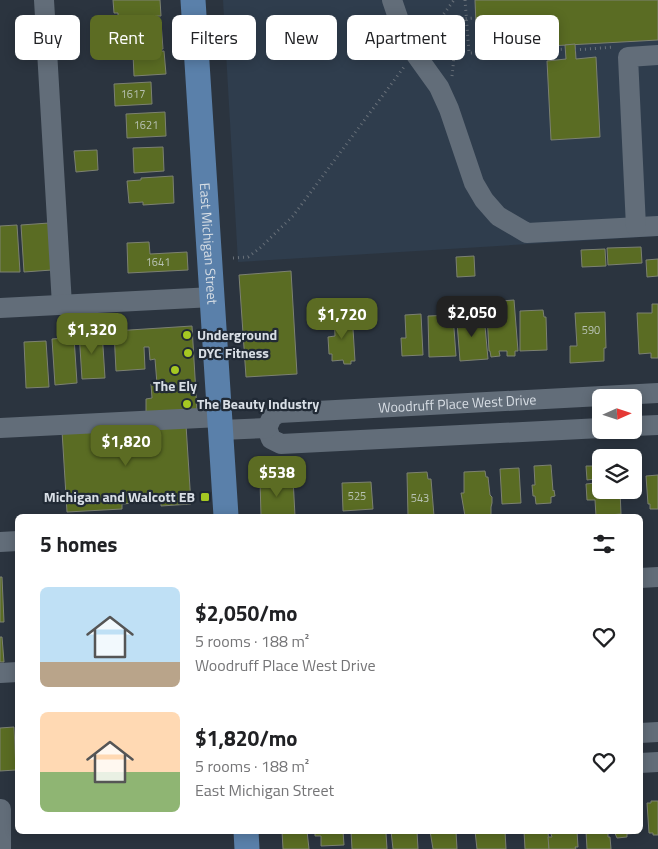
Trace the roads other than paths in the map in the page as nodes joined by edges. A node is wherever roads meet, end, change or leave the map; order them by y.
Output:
1 (44, 0) edge
2 (193, 0) edge
3 (392, 0) edge
4 (658, 55) edge
5 (658, 226) edge
6 (636, 227) junction
7 (212, 297) junction
8 (62, 305) junction
9 (0, 308) edge
10 (658, 393) edge
11 (221, 424) junction
12 (658, 425) edge
13 (642, 426) edge
14 (0, 428) edge
15 (267, 428) junction
16 (592, 428) edge
17 (226, 514) edge
18 (0, 542) edge
19 (15, 542) edge
20 (658, 577) edge
21 (643, 578) edge
22 (15, 672) edge
23 (0, 673) edge
24 (658, 732) edge
25 (643, 733) edge
26 (658, 762) edge
27 (643, 763) edge
28 (6, 808) edge
29 (246, 834) edge
30 (1, 849) edge
31 (247, 849) edge

1 - 8 street
2 - 7 main road, East Michigan Street
3 - 6 street
4 - 6 street
5 - 6 street
7 - 8 street
7 - 11 main road, East Michigan Street
8 - 9 street
10 - 15 street, Woodruff Place West Drive
11 - 14 street
11 - 15 street
11 - 17 main road, East Michigan Street
12 - 13 street
15 - 16 street
18 - 19 street
20 - 21 street
22 - 23 street
24 - 25 street
26 - 27 street
28 - 30 street
29 - 31 main road

